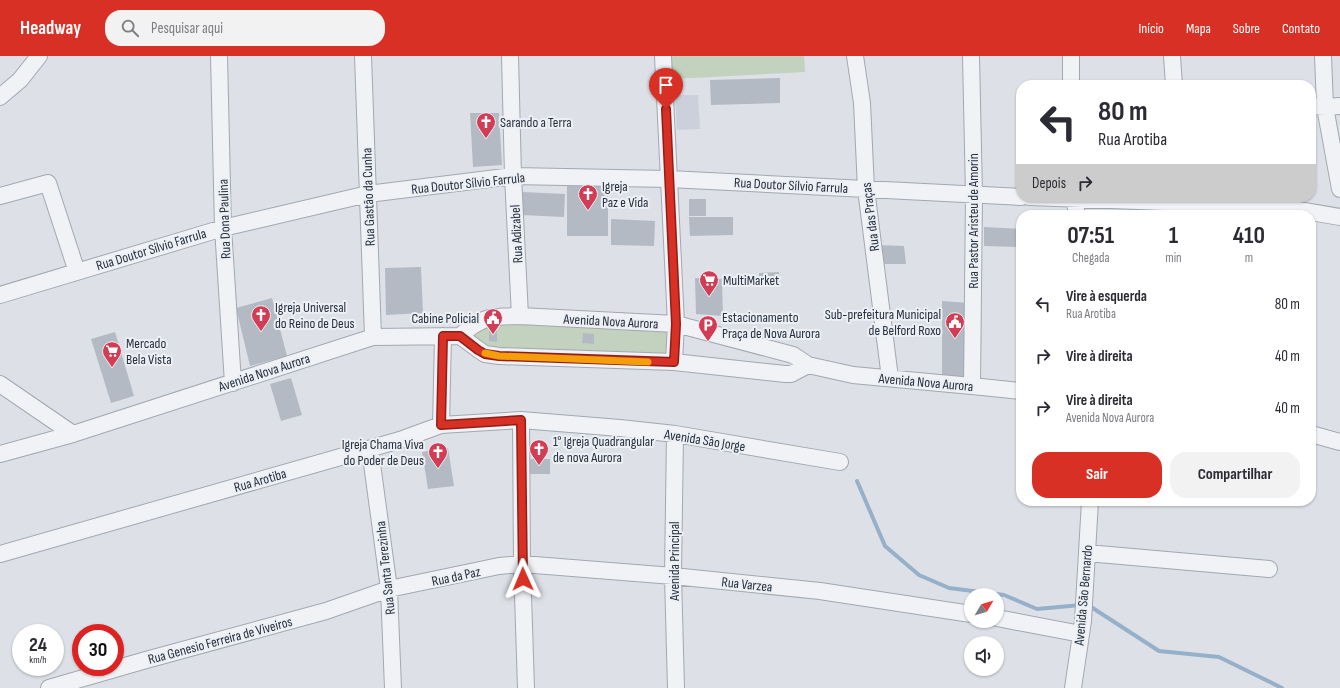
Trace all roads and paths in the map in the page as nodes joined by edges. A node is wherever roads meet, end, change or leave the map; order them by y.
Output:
1 (39, 56) edge
2 (219, 56) edge
3 (363, 56) edge
4 (510, 56) edge
5 (663, 56) edge
6 (854, 56) edge
7 (971, 56) edge
8 (1071, 56) edge
9 (1172, 56) edge
10 (1323, 56) edge
11 (1071, 80) edge
12 (1174, 80) edge
13 (0, 97) edge
14 (1325, 107) edge
15 (513, 176) junction
16 (669, 179) junction
17 (866, 189) junction
18 (1340, 189) edge
19 (368, 194) junction
20 (974, 195) junction
21 (0, 196) edge
22 (1016, 197) edge
23 (1135, 202) edge
24 (1179, 205) edge
25 (1275, 210) edge
26 (1316, 214) edge
27 (1340, 217) edge
28 (223, 228) junction
29 (77, 272) junction
30 (0, 295) edge
31 (520, 316) junction
32 (676, 324) junction
33 (443, 336) junction
34 (460, 336) junction
35 (372, 337) junction
36 (674, 362) junction
37 (808, 365) junction
38 (890, 378) junction
39 (233, 383) junction
40 (0, 384) edge
41 (972, 386) junction
42 (1016, 391) edge
43 (521, 420) junction
44 (441, 425) junction
45 (73, 434) junction
46 (675, 434) junction
47 (1316, 435) edge
48 (1340, 442) edge
49 (370, 449) junction
50 (0, 454) edge
51 (840, 462) dead end
52 (1090, 506) edge
53 (1087, 553) junction
54 (0, 554) edge
55 (522, 564) junction
56 (1269, 569) dead end
57 (673, 576) junction
58 (390, 589) junction
59 (964, 613) edge
60 (1004, 619) edge
61 (1082, 627) junction
62 (49, 688) edge
63 (393, 688) edge
64 (526, 688) edge
65 (676, 688) edge
66 (1073, 688) edge

1 - 13 street
2 - 28 street, Rua Dona Paulina
3 - 19 street, Rua Gastão da Cunha
4 - 15 street, Rua Adizabel
5 - 16 street
6 - 17 street, Rua das Praças
7 - 20 street, Rua Pastor Aristeu de Amorin
8 - 11 street
9 - 12 street
10 - 14 street
14 - 18 street
15 - 16 street, Rua Doutor Sílvio Farrula
15 - 19 street, Rua Doutor Sílvio Farrula
15 - 31 street, Rua Adizabel
16 - 17 street, Rua Doutor Sílvio Farrula
16 - 32 street
17 - 20 street, Rua Doutor Sílvio Farrula
17 - 38 street, Rua das Praças
19 - 28 street, Rua Doutor Sílvio Farrula
19 - 35 street, Rua Gastão da Cunha
20 - 22 street, Rua Doutor Sílvio Farrula
20 - 41 street, Rua Pastor Aristeu de Amorin
21 - 29 street
23 - 24 street
24 - 25 street
26 - 27 street
28 - 29 street, Rua Doutor Sílvio Farrula
28 - 39 street, Rua Dona Paulina
29 - 30 street, Rua Doutor Sílvio Farrula
31 - 32 street, Avenida Nova Aurora
31 - 34 street, Avenida Nova Aurora
32 - 36 street
32 - 37 street, Avenida Nova Aurora
33 - 34 street, Avenida Nova Aurora
33 - 35 street, Avenida Nova Aurora
33 - 44 street
34 - 36 street
35 - 39 street, Avenida Nova Aurora
36 - 37 street
37 - 38 street, Avenida Nova Aurora
38 - 41 street, Avenida Nova Aurora
39 - 45 street, Avenida Nova Aurora
40 - 45 street
41 - 42 street, Avenida Nova Aurora
43 - 44 street, Rua Arotiba
43 - 46 street, Avenida São Jorge
43 - 55 street
44 - 49 street, Rua Arotiba
45 - 50 street, Avenida Nova Aurora
46 - 51 street, Avenida São Jorge
46 - 57 street, Avenida Principal
47 - 48 street
49 - 54 street, Rua Arotiba
49 - 58 street, Rua Santa Terezinha
52 - 53 street, Avenida São Bernardo
53 - 56 street
53 - 61 street, Avenida São Bernardo
55 - 57 street, Rua Varzea
55 - 58 street, Rua da Paz
55 - 64 street
57 - 59 street, Rua Varzea
57 - 65 street, Avenida Principal
58 - 62 street, Rua Genesio Ferreira de Viveiros
58 - 63 street, Rua Santa Terezinha
60 - 61 street
61 - 66 street, Avenida São Bernardo

